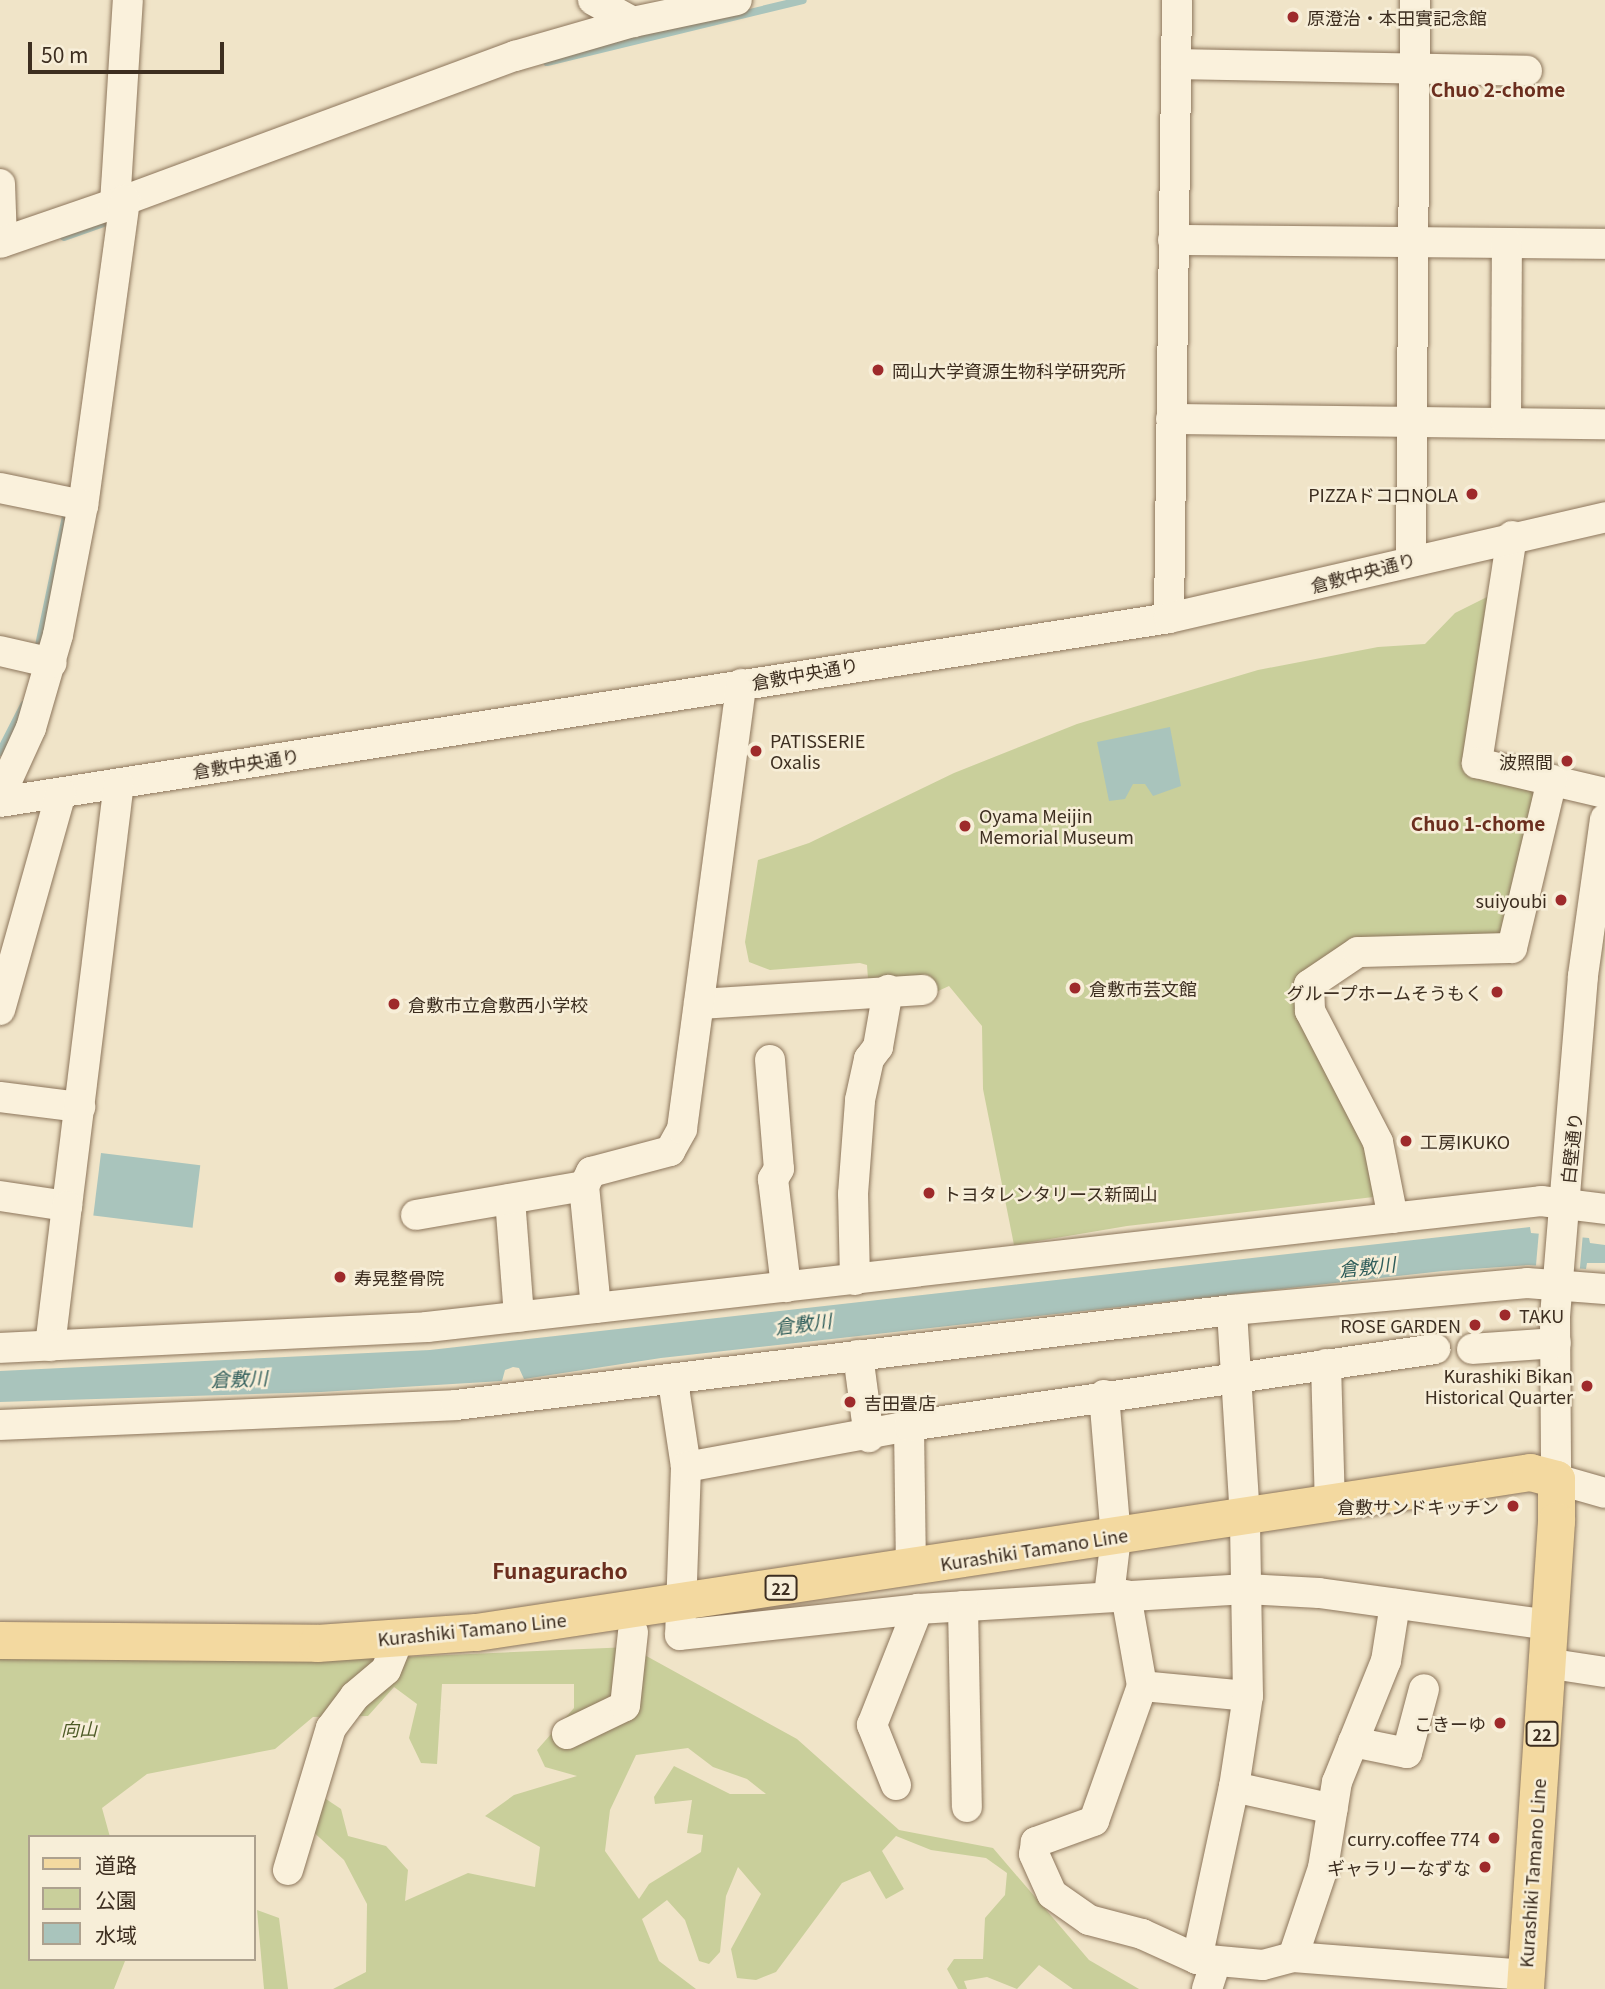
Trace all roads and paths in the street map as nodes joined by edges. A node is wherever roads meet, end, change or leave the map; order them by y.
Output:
1 (128, 0) edge
2 (593, 0) edge
3 (737, 0) edge
4 (1177, 0) edge
5 (1415, 0) edge
6 (633, 22) junction
7 (1176, 64) junction
8 (1415, 68) junction
9 (1527, 71) dead end
10 (0, 184) edge
11 (117, 208) junction
12 (1173, 240) junction
13 (1, 242) edge
14 (1507, 243) junction
15 (1410, 244) junction
16 (1605, 244) edge
17 (1171, 419) junction
18 (1410, 421) junction
19 (1506, 421) junction
20 (1605, 424) edge
21 (0, 488) edge
22 (73, 504) junction
23 (1605, 517) edge
24 (1512, 536) junction
25 (1411, 558) junction
26 (1169, 618) junction
27 (0, 651) edge
28 (42, 661) junction
29 (741, 684) junction
30 (1552, 780) junction
31 (119, 784) junction
32 (61, 793) junction
33 (1605, 793) edge
34 (0, 796) edge
35 (0, 802) edge
36 (1605, 819) edge
37 (1599, 881) edge
38 (888, 990) junction
39 (923, 990) dead end
40 (699, 1004) junction
41 (0, 1010) edge
42 (770, 1060) dead end
43 (0, 1097) edge
44 (80, 1107) junction
45 (584, 1186) junction
46 (0, 1196) edge
47 (510, 1199) junction
48 (1565, 1204) junction
49 (68, 1206) junction
50 (1605, 1209) edge
51 (416, 1215) dead end
52 (1393, 1218) junction
53 (1557, 1276) junction
54 (855, 1280) junction
55 (786, 1287) junction
56 (1605, 1289) edge
57 (596, 1308) junction
58 (1233, 1310) junction
59 (519, 1317) junction
60 (1556, 1343) junction
61 (50, 1346) junction
62 (0, 1348) edge
63 (1435, 1349) dead end
64 (1472, 1349) dead end
65 (858, 1355) junction
66 (1326, 1364) junction
67 (1236, 1377) junction
68 (673, 1381) junction
69 (1104, 1395) junction
70 (0, 1425) edge
71 (909, 1426) junction
72 (869, 1437) junction
73 (686, 1467) junction
74 (1556, 1479) junction
75 (1605, 1491) edge
76 (1330, 1505) junction
77 (1245, 1518) junction
78 (1116, 1536) junction
79 (911, 1567) junction
80 (1245, 1589) junction
81 (1118, 1595) junction
82 (1395, 1604) junction
83 (963, 1606) junction
84 (918, 1609) junction
85 (680, 1619) junction
86 (622, 1623) junction
87 (1549, 1625) junction
88 (399, 1638) junction
89 (0, 1640) edge
90 (1546, 1663) junction
91 (1605, 1672) edge
92 (1142, 1686) junction
93 (1424, 1689) dead end
94 (1248, 1696) junction
95 (567, 1734) dead end
96 (1353, 1742) junction
97 (896, 1785) dead end
98 (1234, 1787) junction
99 (967, 1807) dead end
100 (1333, 1809) junction
101 (288, 1870) dead end
102 (1293, 1957) junction
103 (1207, 1970) edge
104 (1525, 1982) edge

1 - 11 street
2 - 6 street
3 - 6 street
4 - 7 street
5 - 8 street
6 - 11 street
7 - 8 street
7 - 12 street
8 - 9 street
8 - 15 street
10 - 13 street
11 - 13 street
11 - 22 street
12 - 15 street
12 - 17 street
14 - 15 street
14 - 16 street
14 - 19 street
15 - 18 street
17 - 18 street
17 - 26 street
18 - 19 street
18 - 25 street
19 - 20 street
21 - 22 street
22 - 28 street
23 - 24 street, 倉敷中央通り
24 - 25 street, 倉敷中央通り
24 - 30 street
25 - 26 street, 倉敷中央通り
26 - 29 street, 倉敷中央通り
27 - 28 street
28 - 34 street
29 - 31 street, 倉敷中央通り
29 - 40 street
30 - 33 street
30 - 52 street
31 - 32 street, 倉敷中央通り
31 - 44 street
32 - 35 street, 倉敷中央通り
32 - 41 street
36 - 37 street, 白壁通り
37 - 48 street, 白壁通り
38 - 39 street
38 - 40 street
38 - 54 street
40 - 45 street
42 - 55 street
43 - 44 street
44 - 49 street
45 - 47 street
45 - 57 street
46 - 49 street
47 - 51 street
47 - 59 street
48 - 50 street
48 - 52 street
48 - 53 street, 白壁通り
49 - 61 street
52 - 54 street
53 - 56 street
53 - 58 street
53 - 60 street, 白壁通り
54 - 55 street
55 - 57 street
57 - 59 street
58 - 65 street
58 - 67 street
59 - 61 street
60 - 64 street
60 - 74 street, 白壁通り
61 - 62 street
63 - 66 street
65 - 68 street
65 - 72 street
66 - 67 street
66 - 76 street
67 - 69 street
67 - 77 street
68 - 70 street
68 - 73 street
69 - 71 street
69 - 78 street
71 - 72 street
71 - 79 street
72 - 73 street
73 - 85 street
74 - 75 street
74 - 76 main road, Kurashiki Tamano Line / 22
74 - 87 main road, Kurashiki Tamano Line / 22
76 - 77 main road, Kurashiki Tamano Line / 22
77 - 78 main road, Kurashiki Tamano Line / 22
77 - 80 street
78 - 79 main road, Kurashiki Tamano Line / 22
78 - 81 street
79 - 85 main road, Kurashiki Tamano Line / 22
80 - 81 street
80 - 82 street
80 - 94 street
81 - 83 street
81 - 92 street
82 - 87 street
82 - 96 street
83 - 84 street
83 - 99 street
84 - 85 street
84 - 97 street
85 - 86 main road, Kurashiki Tamano Line / 22
86 - 88 main road, Kurashiki Tamano Line / 22
86 - 95 street
87 - 90 main road, Kurashiki Tamano Line / 22
88 - 89 main road, Kurashiki Tamano Line / 22
88 - 101 street
90 - 91 street
90 - 104 main road, Kurashiki Tamano Line / 22
92 - 94 street
92 - 103 street
93 - 96 street
94 - 98 street
96 - 100 street
98 - 100 street
98 - 103 street
100 - 102 street
102 - 103 street
102 - 104 street

